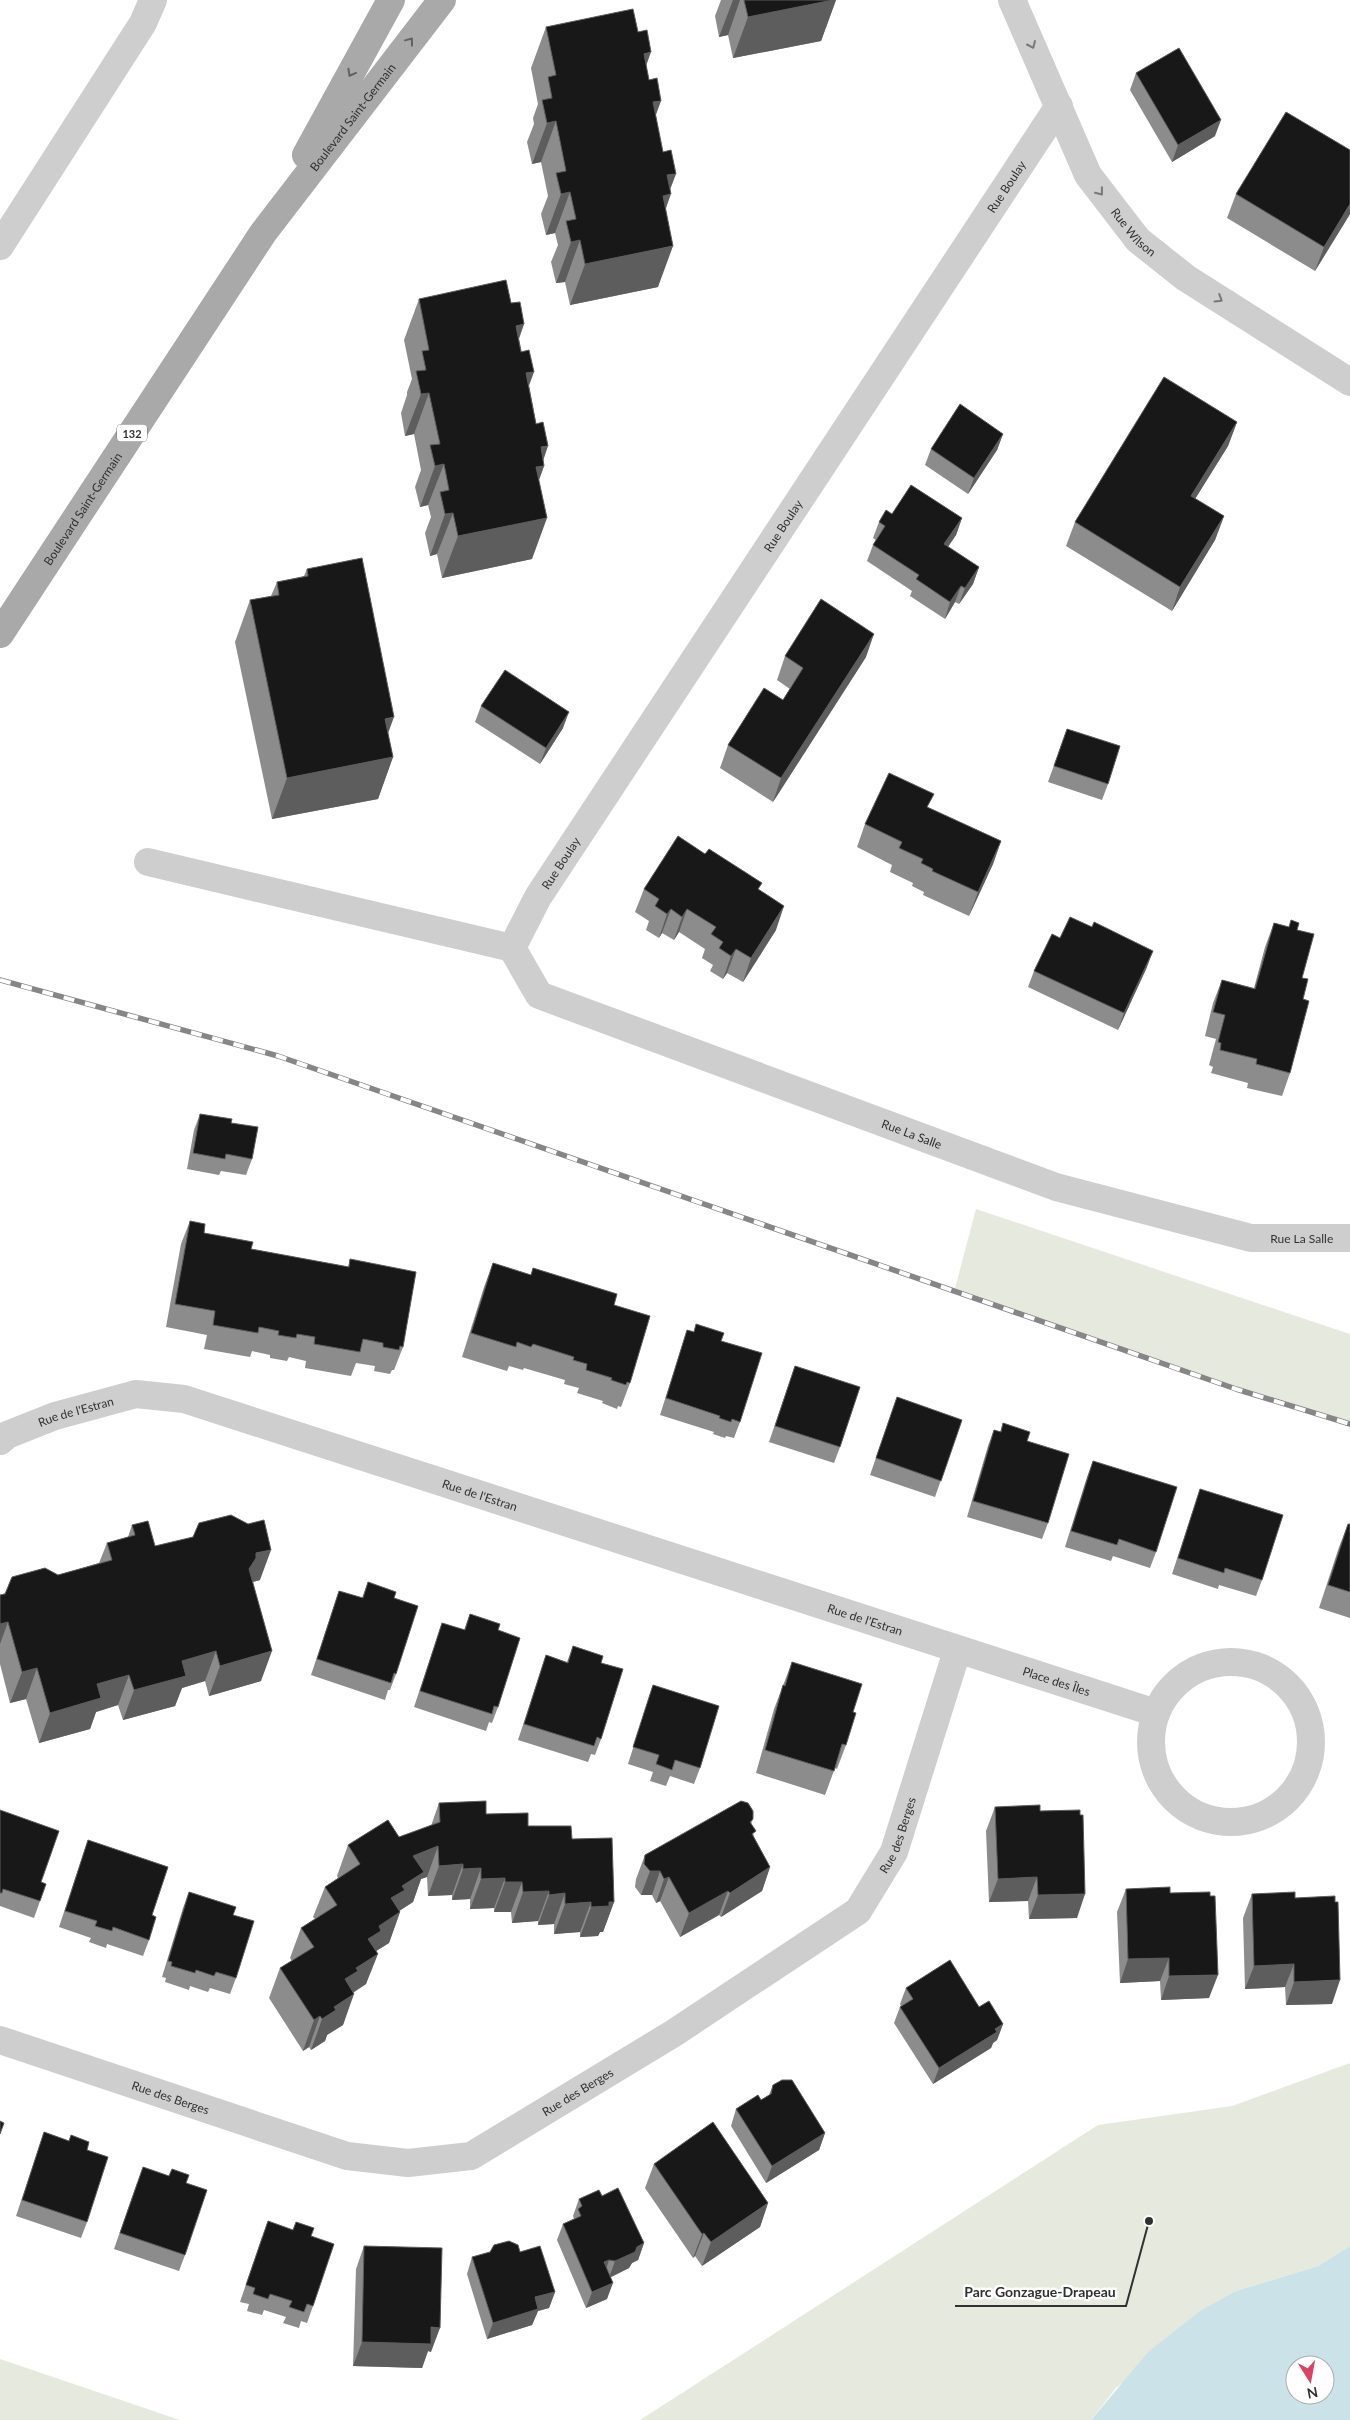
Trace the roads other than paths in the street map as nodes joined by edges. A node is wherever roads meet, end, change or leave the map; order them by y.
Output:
1 (153, 0) edge
2 (391, 0) edge
3 (442, 0) edge
4 (1012, 0) edge
5 (1059, 106) junction
6 (264, 233) junction
7 (0, 246) edge
8 (1350, 382) edge
9 (0, 634) edge
10 (148, 862) dead end
11 (512, 948) junction
12 (1350, 1238) edge
13 (0, 1441) edge
14 (957, 1650) junction
15 (1156, 1713) junction
16 (0, 2040) edge

1 - 7 street
2 -> 6 main road, Boulevard Saint-Germain / 132
6 -> 3 main road, Boulevard Saint-Germain / 132
4 -> 5 street, Rue Wilson
5 -> 8 street, Rue Wilson
5 - 11 street, Rue Boulay
6 - 9 main road, Boulevard Saint-Germain / 132
10 - 11 street
11 - 12 street, Rue La Salle
13 - 14 street, Rue de l'Estran
14 - 15 street, Place des Îles
14 - 16 street, Rue des Berges
15 - 15 street

